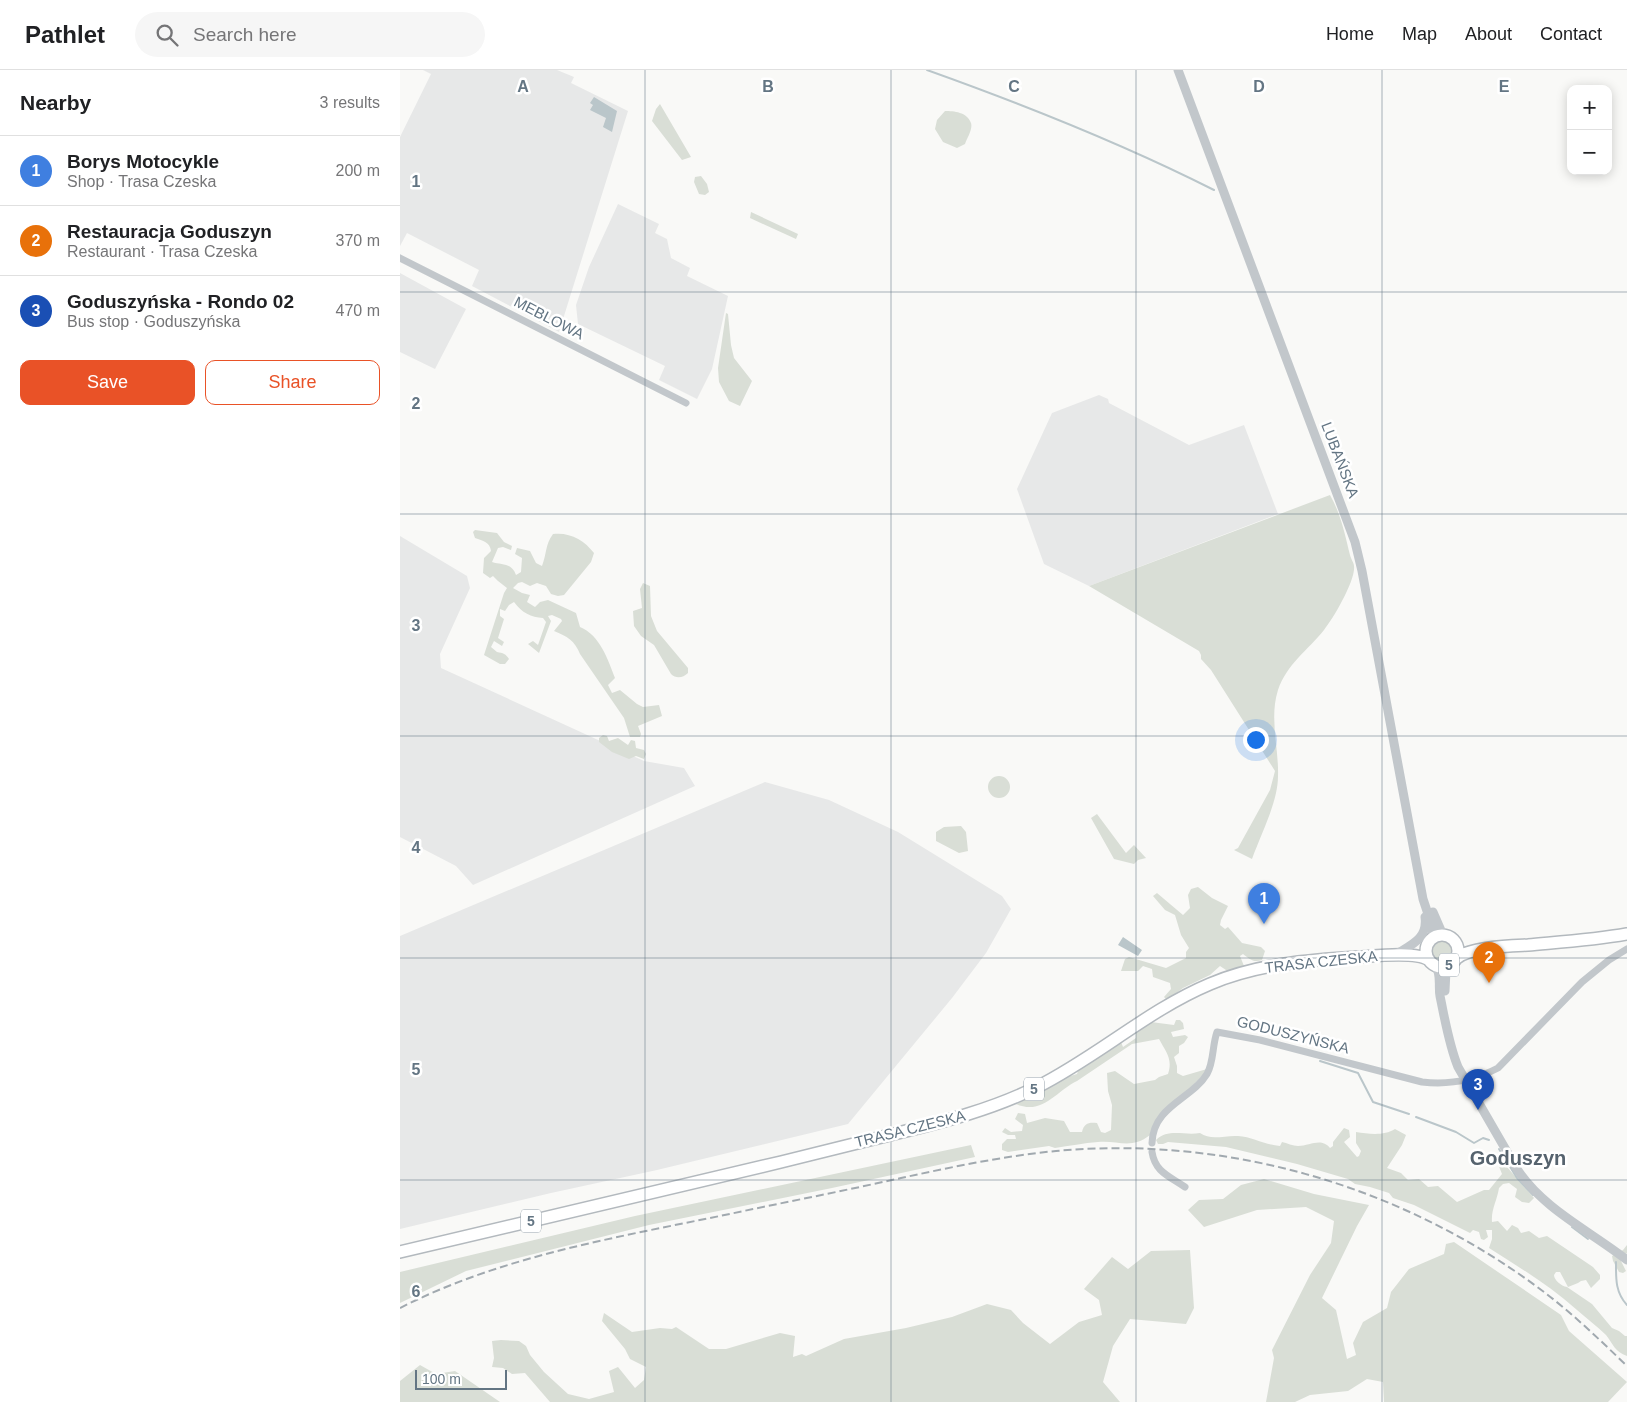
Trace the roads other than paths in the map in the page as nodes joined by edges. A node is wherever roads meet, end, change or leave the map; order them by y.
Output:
1 (1178, 70) edge
2 (400, 258) edge
3 (686, 403) dead end
4 (1419, 876) junction
5 (1423, 899) junction
6 (1627, 934) edge
7 (1434, 940) junction
8 (1456, 943) junction
9 (1489, 948) junction
10 (1627, 949) edge
11 (1396, 955) junction
12 (1452, 962) junction
13 (1432, 963) junction
14 (1444, 1009) junction
15 (1465, 1080) junction
16 (1152, 1143) dead end
17 (1152, 1152) dead end
18 (1185, 1187) dead end
19 (400, 1252) edge
20 (1627, 1260) edge

1 - 4 street, LUBAŃSKA
2 - 3 street, MEBLOWA
4 - 5 street, LUBAŃSKA
4 - 7 street, LUBAŃSKA
5 - 7 street, LUBAŃSKA
5 - 11 street
6 - 9 main road, 5
7 - 8 main road, 5
7 - 11 main road, TRASA CZESKA / 5
7 - 13 main road, 5
8 - 9 main road, 5
8 - 12 main road, 5
9 - 12 main road, 5
10 - 15 street, GODUSZYŃSKA
11 - 13 main road, TRASA CZESKA / 5
11 - 19 main road, TRASA CZESKA / 5
12 - 13 main road, 5
12 - 14 street
13 - 14 street
14 - 15 street
15 - 16 street, GODUSZYŃSKA
15 - 20 street
17 - 18 street

